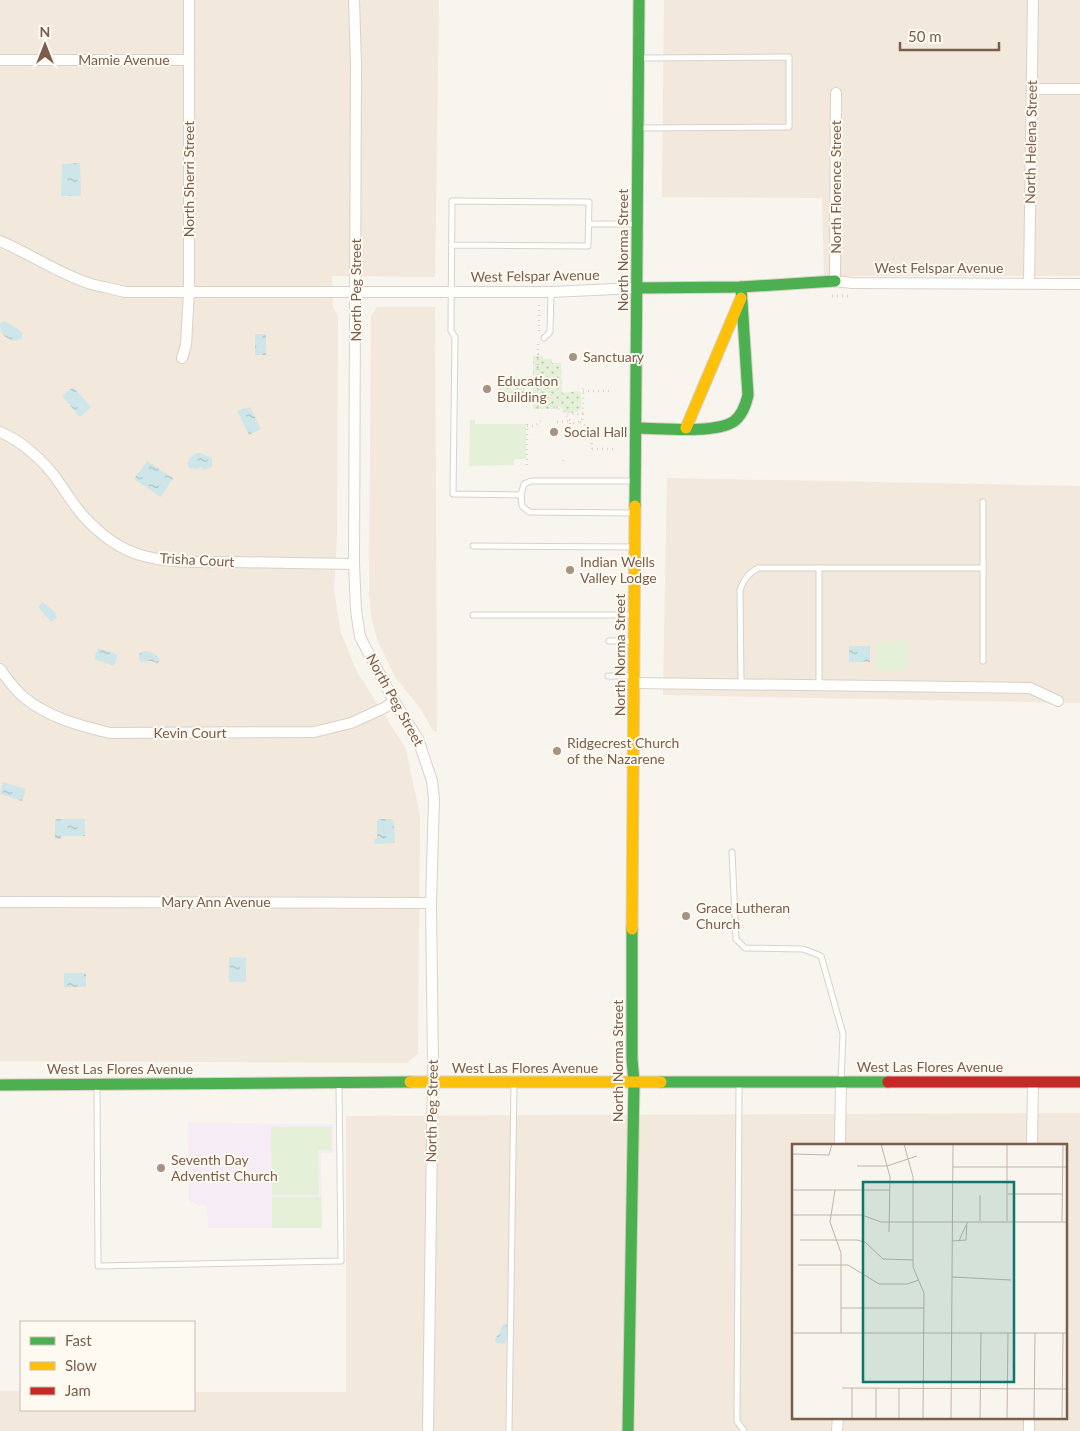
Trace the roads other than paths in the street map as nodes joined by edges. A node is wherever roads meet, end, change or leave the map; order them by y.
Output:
1 (189, 0) edge
2 (354, 0) edge
3 (639, 0) edge
4 (1033, 0) edge
5 (639, 58) junction
6 (0, 60) edge
7 (188, 60) junction
8 (1032, 89) junction
9 (1080, 89) edge
10 (836, 93) dead end
11 (638, 128) junction
12 (589, 224) junction
13 (638, 224) junction
14 (0, 241) edge
15 (452, 245) junction
16 (835, 281) junction
17 (1029, 283) junction
18 (1080, 284) edge
19 (637, 288) junction
20 (190, 291) junction
21 (356, 291) junction
22 (742, 291) junction
23 (451, 292) junction
24 (551, 292) junction
25 (544, 338) dead end
26 (182, 358) dead end
27 (636, 428) junction
28 (686, 428) junction
29 (0, 432) edge
30 (636, 481) junction
31 (521, 495) junction
32 (983, 502) dead end
33 (636, 513) junction
34 (473, 546) dead end
35 (635, 547) junction
36 (354, 564) junction
37 (819, 568) junction
38 (983, 568) junction
39 (473, 615) dead end
40 (635, 615) junction
41 (609, 641) dead end
42 (635, 641) junction
43 (983, 662) dead end
44 (0, 670) edge
45 (608, 676) dead end
46 (634, 680) junction
47 (741, 684) junction
48 (819, 684) junction
49 (394, 701) junction
50 (1058, 701) dead end
51 (732, 852) dead end
52 (0, 902) edge
53 (431, 903) junction
54 (339, 1082) junction
55 (634, 1082) junction
56 (739, 1082) junction
57 (841, 1082) junction
58 (1033, 1082) junction
59 (1080, 1082) edge
60 (432, 1083) junction
61 (514, 1083) junction
62 (0, 1085) edge
63 (97, 1085) junction
64 (840, 1144) edge
65 (1032, 1144) edge
66 (838, 1418) edge
67 (1029, 1418) edge
68 (428, 1431) edge
69 (509, 1431) edge
70 (628, 1431) edge
71 (744, 1431) edge
72 (837, 1431) edge
73 (1029, 1431) edge

1 - 7 street, North Sherri Street
2 - 21 street, North Peg Street
3 - 5 main road, North Norma Street
4 - 8 street, North Helena Street
5 - 11 main road, North Norma Street
5 - 11 lane
6 - 7 street, Mamie Avenue
7 - 20 street, North Sherri Street
8 - 9 street
8 - 17 street, North Helena Street
10 - 16 street, North Florence Street
11 - 13 main road, North Norma Street
12 - 13 lane
12 - 15 lane
12 - 15 lane
13 - 19 main road, North Norma Street
14 - 20 street, West Felspar Avenue
15 - 23 lane
16 - 17 street, West Felspar Avenue
16 - 22 main road, West Felspar Avenue
17 - 18 street, West Felspar Avenue
19 - 22 main road, West Felspar Avenue
19 - 24 street, West Felspar Avenue
19 - 27 main road, North Norma Street
20 - 21 street, West Felspar Avenue
20 - 26 street, North Sherri Street
21 - 23 street, West Felspar Avenue
21 - 36 street, North Peg Street
22 - 28 main road
22 - 28 main road
23 - 24 street, West Felspar Avenue
23 - 31 lane
24 - 25 lane
27 - 28 main road
27 - 30 main road, North Norma Street
29 - 36 street, Trisha Court
30 - 31 lane
30 - 33 main road, North Norma Street
31 - 33 lane
32 - 38 lane
33 - 35 main road, North Norma Street
34 - 35 lane
35 - 40 main road, North Norma Street
36 - 49 street, North Peg Street
37 - 38 lane
37 - 47 lane
37 - 48 lane
38 - 43 lane
39 - 40 lane
40 - 42 main road, North Norma Street
41 - 42 lane
42 - 46 main road, North Norma Street
44 - 49 street, Kevin Court
45 - 46 lane
46 - 47 street
46 - 55 main road, North Norma Street
47 - 48 street
48 - 50 street
49 - 53 street, North Peg Street
51 - 57 lane
52 - 53 street, Mary Ann Avenue
53 - 60 street, North Peg Street
54 - 60 main road, West Las Flores Avenue
54 - 63 main road, West Las Flores Avenue
54 - 63 lane
55 - 56 main road, West Las Flores Avenue
55 - 61 main road, West Las Flores Avenue
55 - 70 main road, North Norma Street
56 - 57 main road, West Las Flores Avenue
56 - 71 lane
57 - 58 main road, West Las Flores Avenue
57 - 64 street
58 - 59 main road, West Las Flores Avenue
58 - 65 street
60 - 61 main road, West Las Flores Avenue
60 - 68 street, North Peg Street
61 - 69 lane
62 - 63 main road, West Las Flores Avenue
66 - 72 street
67 - 73 street

